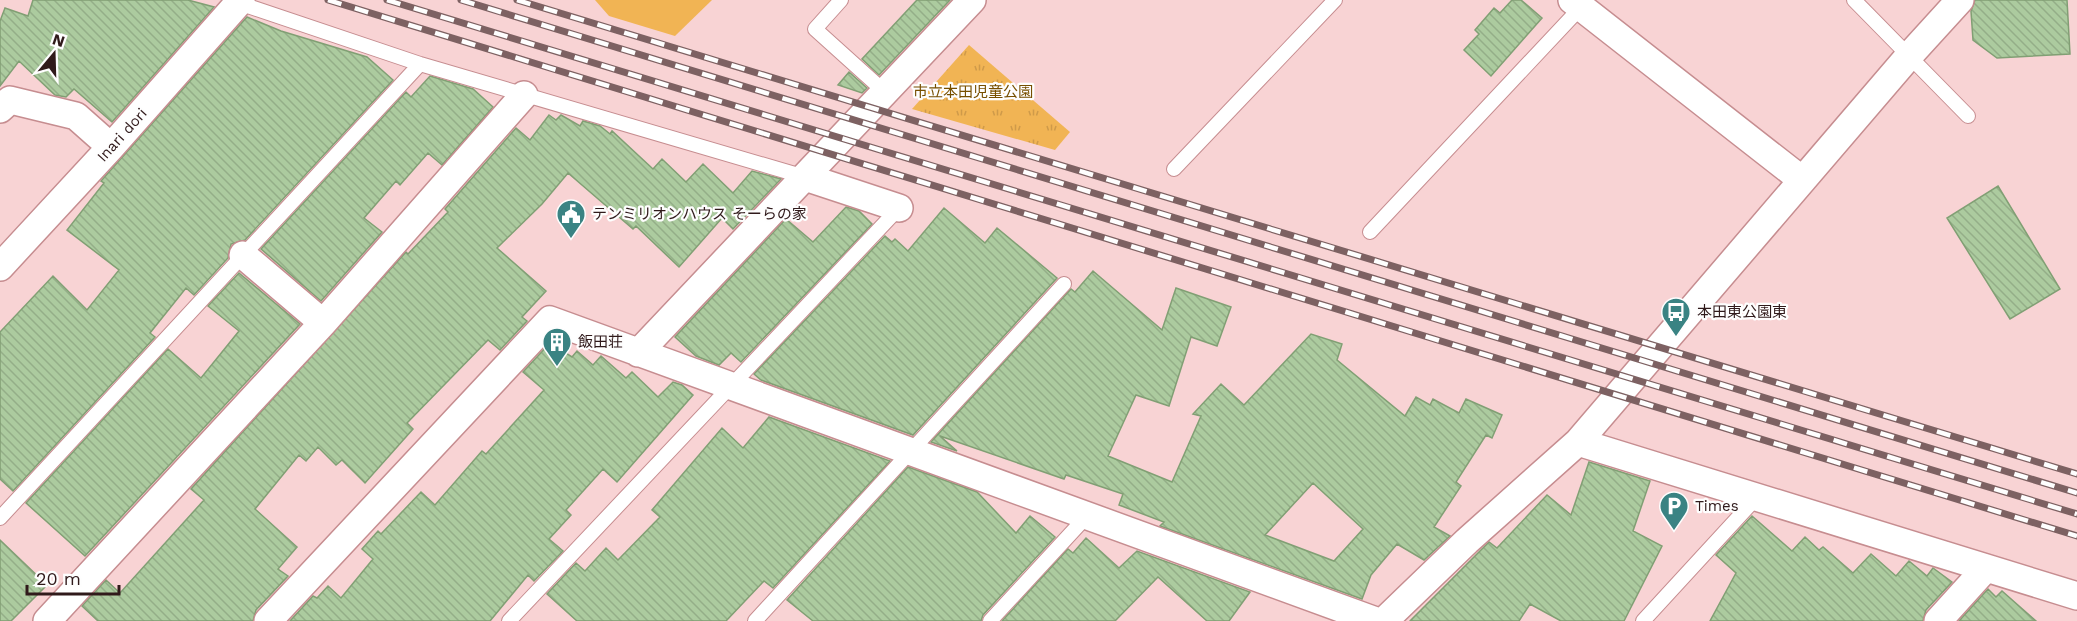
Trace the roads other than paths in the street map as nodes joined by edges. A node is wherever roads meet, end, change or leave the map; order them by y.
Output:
1 (842, 0) edge
2 (972, 0) edge
3 (1335, 0) edge
4 (1854, 0) edge
5 (1960, 0) edge
6 (236, 1) edge
7 (1581, 2) edge
8 (1908, 57) junction
9 (420, 64) junction
10 (886, 93) junction
11 (524, 95) junction
12 (0, 109) edge
13 (1968, 116) dead end
14 (111, 147) junction
15 (1174, 169) dead end
16 (805, 177) junction
17 (1802, 180) junction
18 (900, 208) joint
19 (1370, 232) dead end
20 (243, 255) junction
21 (0, 267) edge
22 (1064, 284) dead end
23 (323, 323) junction
24 (638, 353) junction
25 (733, 387) junction
26 (1578, 442) junction
27 (910, 452) junction
28 (1757, 497) junction
29 (1086, 517) junction
30 (0, 518) edge
31 (1986, 568) junction
32 (2077, 596) edge
33 (47, 621) edge
34 (268, 621) edge
35 (509, 621) edge
36 (755, 621) edge
37 (990, 621) edge
38 (1376, 621) edge
39 (1384, 621) edge
40 (1643, 621) edge
41 (1938, 621) edge

1 - 10 lane
2 - 10 street
3 - 15 lane
4 - 8 lane
5 - 8 street
6 - 9 lane
6 - 14 street, Inari dori
7 - 17 street
7 - 19 lane
8 - 13 lane
8 - 17 street
9 - 11 lane
9 - 20 lane
10 - 16 street
11 - 16 lane
11 - 23 street
12 - 14 street
14 - 21 street, Inari dori
16 - 18 street
16 - 24 street
17 - 26 street
18 - 25 lane
20 - 23 street
20 - 30 lane
22 - 27 lane
23 - 33 street
24 - 25 street
24 - 34 street
25 - 27 street
25 - 35 lane
26 - 28 street
26 - 39 street
27 - 29 street
27 - 36 lane
28 - 31 street
28 - 40 lane
29 - 37 lane
29 - 38 street
31 - 32 street
31 - 41 street

